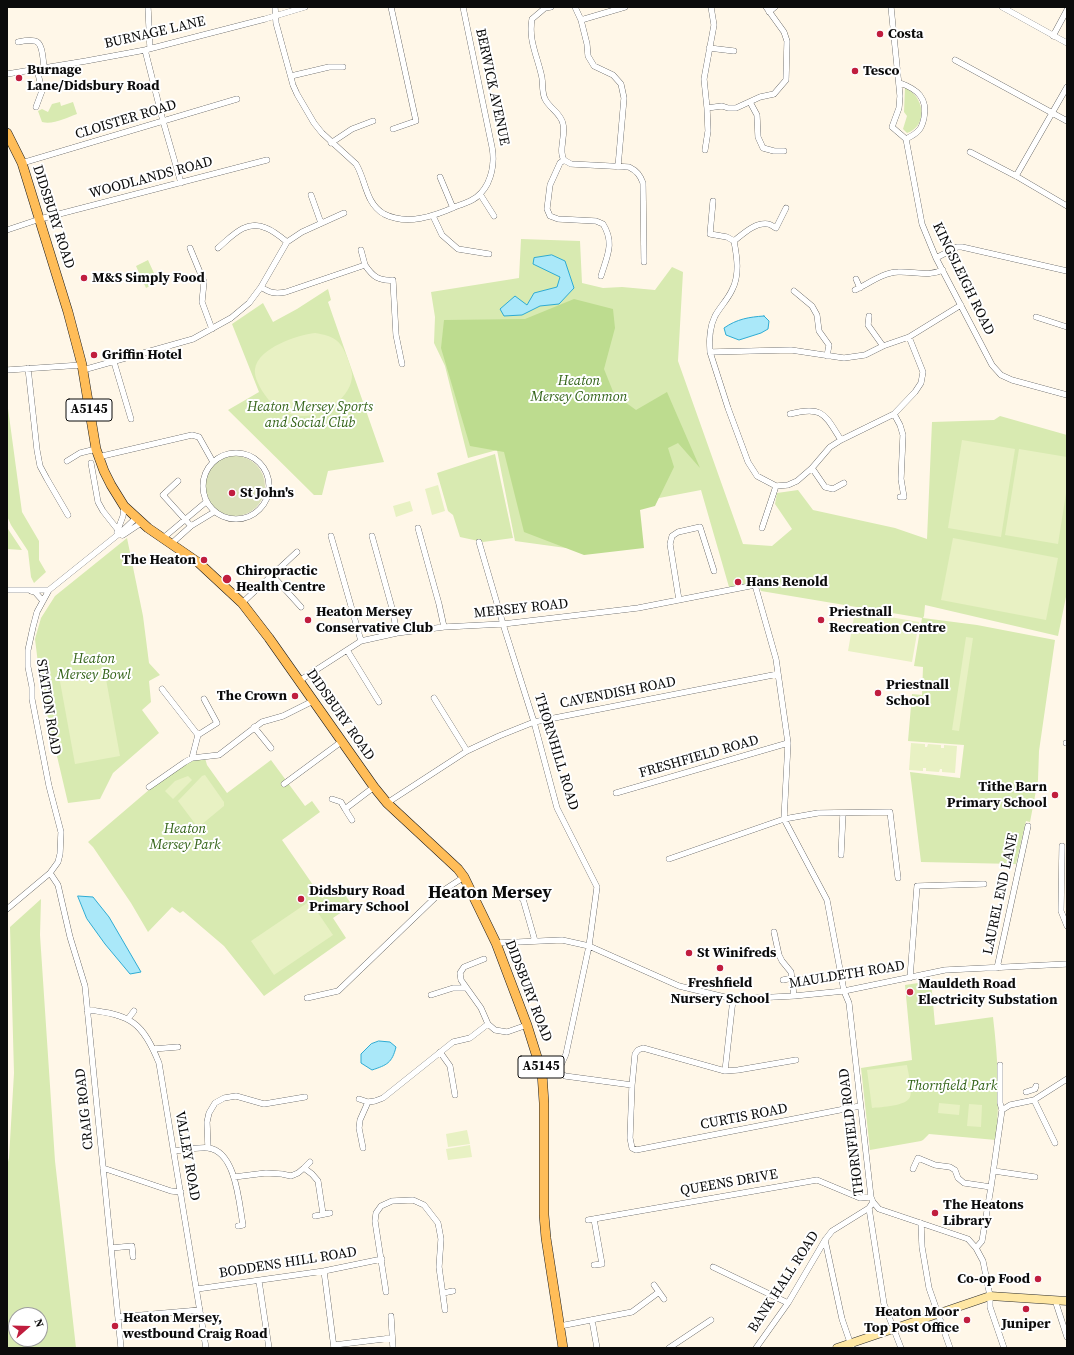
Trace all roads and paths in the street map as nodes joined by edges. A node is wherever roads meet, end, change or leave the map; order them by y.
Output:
1 (148, 7) edge
2 (275, 7) edge
3 (306, 7) edge
4 (391, 7) edge
5 (463, 7) edge
6 (551, 7) edge
7 (575, 7) edge
8 (625, 7) edge
9 (711, 7) edge
10 (775, 7) edge
11 (892, 7) edge
12 (1002, 7) edge
13 (1063, 7) edge
14 (768, 9) edge
15 (1067, 9) edge
16 (276, 15) junction
17 (581, 20) junction
18 (1053, 36) junction
19 (18, 42) dead end
20 (1067, 43) edge
21 (709, 48) junction
22 (147, 49) junction
23 (734, 51) dead end
24 (955, 60) dead end
25 (44, 67) junction
26 (343, 67) dead end
27 (37, 69) junction
28 (7, 74) edge
29 (291, 76) junction
30 (900, 83) junction
31 (1067, 87) edge
32 (237, 99) dead end
33 (750, 102) junction
34 (36, 107) dead end
35 (707, 108) junction
36 (1052, 113) junction
37 (163, 121) junction
38 (373, 121) dead end
39 (1067, 121) edge
40 (393, 129) dead end
41 (7, 133) edge
42 (906, 140) junction
43 (331, 143) junction
44 (705, 150) dead end
45 (784, 151) dead end
46 (970, 152) dead end
47 (267, 160) dead end
48 (564, 160) junction
49 (22, 163) junction
50 (618, 167) junction
51 (440, 176) dead end
52 (1016, 176) junction
53 (181, 183) junction
54 (480, 194) junction
55 (311, 195) dead end
56 (713, 200) dead end
57 (1067, 206) edge
58 (453, 208) junction
59 (786, 208) dead end
60 (344, 213) dead end
61 (433, 216) junction
62 (494, 216) dead end
63 (40, 219) junction
64 (321, 224) junction
65 (7, 230) edge
66 (734, 241) junction
67 (287, 242) junction
68 (190, 248) dead end
69 (218, 248) dead end
70 (361, 250) dead end
71 (489, 254) dead end
72 (936, 258) junction
73 (644, 262) dead end
74 (365, 265) junction
75 (943, 270) junction
76 (1067, 271) edge
77 (601, 276) dead end
78 (856, 279) dead end
79 (261, 287) junction
80 (794, 291) dead end
81 (961, 305) junction
82 (869, 316) dead end
83 (1036, 318) dead end
84 (1067, 327) edge
85 (212, 329) junction
86 (909, 337) junction
87 (883, 346) junction
88 (710, 352) junction
89 (827, 356) junction
90 (114, 362) junction
91 (402, 364) dead end
92 (83, 367) junction
93 (28, 368) junction
94 (7, 370) edge
95 (1067, 395) edge
96 (790, 414) dead end
97 (894, 414) junction
98 (131, 419) dead end
99 (841, 440) junction
100 (95, 456) junction
101 (66, 461) dead end
102 (213, 462) junction
103 (812, 468) junction
104 (178, 481) dead end
105 (844, 483) dead end
106 (776, 486) junction
107 (902, 497) dead end
108 (206, 502) junction
109 (124, 506) junction
110 (214, 512) junction
111 (68, 515) dead end
112 (139, 520) junction
113 (184, 520) junction
114 (191, 526) junction
115 (418, 528) dead end
116 (762, 528) dead end
117 (120, 533) junction
118 (331, 536) dead end
119 (372, 536) dead end
120 (162, 539) junction
121 (479, 542) dead end
122 (171, 544) junction
123 (104, 546) junction
124 (297, 552) dead end
125 (714, 571) dead end
126 (272, 575) junction
127 (7, 590) edge
128 (27, 590) junction
129 (49, 590) junction
130 (679, 600) junction
131 (43, 601) junction
132 (242, 603) junction
133 (301, 607) dead end
134 (503, 624) junction
135 (444, 628) junction
136 (397, 633) junction
137 (361, 641) junction
138 (347, 650) junction
139 (778, 674) junction
140 (299, 681) junction
141 (162, 689) dead end
142 (434, 698) dead end
143 (204, 699) dead end
144 (314, 701) junction
145 (379, 702) dead end
146 (534, 722) junction
147 (254, 727) junction
148 (198, 735) junction
149 (341, 742) junction
150 (788, 743) junction
151 (271, 748) dead end
152 (468, 751) junction
153 (192, 758) junction
154 (284, 784) dead end
155 (149, 787) dead end
156 (374, 787) junction
157 (616, 793) dead end
158 (332, 799) dead end
159 (387, 803) junction
160 (345, 809) junction
161 (843, 813) junction
162 (784, 819) junction
163 (352, 820) dead end
164 (1028, 826) dead end
165 (1062, 846) dead end
166 (841, 856) dead end
167 (669, 859) dead end
168 (50, 873) junction
169 (464, 878) junction
170 (898, 878) dead end
171 (984, 884) dead end
172 (514, 894) dead end
173 (7, 909) edge
174 (1067, 926) edge
175 (774, 932) dead end
176 (535, 941) junction
177 (496, 943) junction
178 (589, 946) junction
179 (484, 959) dead end
180 (1067, 964) edge
181 (997, 968) junction
182 (910, 978) junction
183 (792, 979) junction
184 (802, 979) dead end
185 (783, 980) dead end
186 (466, 988) junction
187 (844, 991) junction
188 (431, 995) dead end
189 (794, 996) junction
190 (308, 998) dead end
191 (733, 999) junction
192 (88, 1010) junction
193 (134, 1011) dead end
194 (128, 1020) junction
195 (488, 1024) junction
196 (527, 1025) junction
197 (178, 1047) dead end
198 (153, 1049) junction
199 (440, 1052) junction
200 (796, 1060) dead end
201 (1000, 1065) dead end
202 (556, 1070) junction
203 (725, 1071) junction
204 (542, 1073) junction
205 (1067, 1079) edge
206 (632, 1085) junction
207 (1026, 1092) dead end
208 (455, 1095) dead end
209 (305, 1097) dead end
210 (359, 1099) dead end
211 (1035, 1099) junction
212 (368, 1102) junction
213 (860, 1106) junction
214 (1002, 1110) junction
215 (1055, 1143) dead end
216 (208, 1148) junction
217 (363, 1148) dead end
218 (174, 1151) junction
219 (310, 1162) dead end
220 (103, 1168) junction
221 (304, 1168) junction
222 (913, 1170) dead end
223 (994, 1171) junction
224 (1035, 1176) dead end
225 (234, 1177) junction
226 (991, 1187) junction
227 (181, 1192) junction
228 (872, 1199) junction
229 (868, 1208) junction
230 (330, 1213) dead end
231 (323, 1214) junction
232 (315, 1216) dead end
233 (921, 1223) junction
234 (240, 1225) dead end
235 (825, 1240) junction
236 (111, 1248) junction
237 (976, 1248) junction
238 (133, 1257) dead end
239 (382, 1260) junction
240 (594, 1265) dead end
241 (713, 1267) dead end
242 (324, 1271) junction
243 (259, 1281) junction
244 (654, 1285) dead end
245 (197, 1289) junction
246 (453, 1291) dead end
247 (386, 1292) dead end
248 (659, 1292) junction
249 (442, 1293) junction
250 (990, 1296) junction
251 (664, 1299) dead end
252 (1055, 1300) junction
253 (1067, 1301) edge
254 (788, 1303) junction
255 (200, 1310) junction
256 (445, 1310) dead end
257 (938, 1314) junction
258 (391, 1316) dead end
259 (118, 1317) junction
260 (592, 1320) junction
261 (710, 1320) dead end
262 (560, 1326) junction
263 (894, 1329) junction
264 (1067, 1337) edge
265 (392, 1338) junction
266 (851, 1346) edge
267 (334, 1347) edge
268 (121, 1348) edge
269 (206, 1348) edge
270 (269, 1348) edge
271 (393, 1348) edge
272 (563, 1348) edge
273 (598, 1348) edge
274 (668, 1348) edge
275 (756, 1348) edge
276 (837, 1348) edge
277 (901, 1348) edge
278 (950, 1348) edge
279 (1004, 1348) edge

1 - 22 street
2 - 16 street, BERWICK AVENUE
3 - 16 street, BURNAGE LANE
4 - 40 street
5 - 54 street, BERWICK AVENUE
6 - 48 street
7 - 17 street
8 - 17 street
9 - 21 street
10 - 14 street
11 - 30 street
12 - 18 street
13 - 15 street
14 - 33 street
15 - 18 street
16 - 22 street, BURNAGE LANE
16 - 29 street, BERWICK AVENUE
17 - 50 street
18 - 20 street
19 - 25 street
21 - 23 street
21 - 35 street
22 - 25 street, BURNAGE LANE
22 - 37 street
24 - 36 street
25 - 27 street, BURNAGE LANE
26 - 29 street
27 - 28 street, BURNAGE LANE
27 - 34 street
29 - 43 street, BERWICK AVENUE
30 - 42 street
30 - 42 street
31 - 36 street
32 - 37 street, CLOISTER ROAD
33 - 35 street
33 - 45 street
35 - 44 street
36 - 39 street
36 - 52 street
37 - 49 street, CLOISTER ROAD
37 - 53 street
38 - 43 street
41 - 49 main road, DIDSBURY ROAD / A5145
42 - 72 street, KINGSLEIGH ROAD
43 - 61 street, BERWICK AVENUE
46 - 52 street
47 - 53 street, WOODLANDS ROAD
48 - 50 street
48 - 77 street
49 - 63 main road, DIDSBURY ROAD / A5145
50 - 73 street
51 - 58 street
52 - 57 street
53 - 63 street, WOODLANDS ROAD
54 - 58 street, BERWICK AVENUE
54 - 62 street
55 - 64 street
56 - 66 street
58 - 61 street, BERWICK AVENUE
59 - 66 street
60 - 64 street
61 - 71 street
63 - 65 street, WOODLANDS ROAD
63 - 92 main road, DIDSBURY ROAD / A5145
64 - 67 street
66 - 88 street
67 - 69 street
67 - 79 street
68 - 85 street
70 - 74 street
72 - 75 street, KINGSLEIGH ROAD
72 - 76 street
74 - 79 street
74 - 91 street
75 - 78 street
75 - 81 street, KINGSLEIGH ROAD
79 - 85 street
80 - 89 street
81 - 86 street
81 - 95 street, KINGSLEIGH ROAD
82 - 87 street
83 - 84 street
85 - 90 street
86 - 87 street
86 - 97 street
87 - 89 street
88 - 89 street
88 - 106 street
90 - 92 street
90 - 98 street
92 - 93 street
92 - 100 main road, DIDSBURY ROAD / A5145
93 - 94 street
93 - 111 street
96 - 99 street
97 - 99 street
97 - 107 street
99 - 103 street
100 - 101 street
100 - 102 street
100 - 109 main road, DIDSBURY ROAD / A5145
100 - 117 street
102 - 108 street
102 - 110 street
103 - 105 street
103 - 106 street
104 - 113 street
106 - 116 street
108 - 110 street
108 - 113 street
109 - 112 main road, DIDSBURY ROAD / A5145
109 - 117 street
110 - 114 street
112 - 117 street, STATION ROAD
112 - 120 main road, DIDSBURY ROAD / A5145
113 - 114 street
113 - 120 street
114 - 122 street
115 - 135 street
117 - 123 street, STATION ROAD
117 - 123 street, STATION ROAD
118 - 137 street
119 - 136 street
120 - 122 main road, DIDSBURY ROAD / A5145
121 - 134 street, THORNHILL ROAD
122 - 132 main road, DIDSBURY ROAD / A5145
123 - 129 street, STATION ROAD
124 - 126 street
125 - 130 street
126 - 132 street
126 - 133 street
127 - 128 street
128 - 129 street
128 - 131 street
129 - 131 street, STATION ROAD
130 - 134 street, MERSEY ROAD
130 - 139 street, MERSEY ROAD
131 - 168 street, STATION ROAD
132 - 140 main road, DIDSBURY ROAD / A5145
134 - 135 street, MERSEY ROAD
134 - 146 street, THORNHILL ROAD
135 - 136 street, MERSEY ROAD
136 - 137 street, MERSEY ROAD
137 - 138 street, MERSEY ROAD
138 - 140 street, MERSEY ROAD
138 - 145 street
139 - 146 street, CAVENDISH ROAD
139 - 150 street
140 - 144 main road, DIDSBURY ROAD / A5145
141 - 148 street
142 - 152 street
143 - 148 street
144 - 147 street
144 - 149 main road, DIDSBURY ROAD / A5145
146 - 152 street, CAVENDISH ROAD
146 - 178 street, THORNHILL ROAD
147 - 151 street
147 - 153 street
148 - 153 street
149 - 154 street
149 - 156 main road, DIDSBURY ROAD / A5145
150 - 157 street, FRESHFIELD ROAD
150 - 162 street
152 - 159 street, CAVENDISH ROAD
153 - 155 street
156 - 159 main road, DIDSBURY ROAD / A5145
156 - 160 street
158 - 160 street
159 - 169 main road, DIDSBURY ROAD / A5145
160 - 163 street
161 - 162 street
161 - 166 street
161 - 170 street
162 - 167 street
162 - 187 street, THORNFIELD ROAD
164 - 181 street, LAUREL END LANE
165 - 174 street
168 - 173 street
168 - 192 street, CRAIG ROAD
169 - 177 main road, DIDSBURY ROAD / A5145
169 - 190 street
171 - 182 street
172 - 176 street
175 - 183 street
176 - 177 street, MAULDETH ROAD
176 - 178 street, MAULDETH ROAD
177 - 196 main road, DIDSBURY ROAD / A5145
178 - 191 street, MAULDETH ROAD
178 - 202 street, THORNHILL ROAD
179 - 186 street
180 - 181 street, MAULDETH ROAD
181 - 182 street, MAULDETH ROAD
182 - 187 street, MAULDETH ROAD
183 - 184 street
183 - 185 street
183 - 189 street
186 - 188 street
186 - 195 street
187 - 189 street, MAULDETH ROAD
187 - 213 street, THORNFIELD ROAD
189 - 191 street, MAULDETH ROAD
191 - 203 street
192 - 194 street, VALLEY ROAD
192 - 220 street, CRAIG ROAD
193 - 194 street
194 - 198 street, VALLEY ROAD
195 - 196 street
195 - 199 street
196 - 204 main road, DIDSBURY ROAD / A5145
197 - 198 street
198 - 218 street, VALLEY ROAD
199 - 208 street
199 - 212 street
200 - 203 street
201 - 214 street
202 - 204 street
202 - 206 street
203 - 206 street
204 - 262 main road, DIDSBURY ROAD / A5145
205 - 211 street
206 - 213 street, CURTIS ROAD
207 - 211 street
209 - 216 street
210 - 212 street
211 - 214 street
211 - 215 street
212 - 217 street
213 - 228 street, THORNFIELD ROAD
214 - 223 street
216 - 218 street
216 - 225 street
218 - 227 street, VALLEY ROAD
219 - 221 street
220 - 227 street
220 - 236 street, CRAIG ROAD
221 - 225 street
221 - 231 street
222 - 226 street
223 - 224 street
223 - 226 street
225 - 234 street
226 - 237 street
227 - 245 street, VALLEY ROAD
228 - 229 street, BANK HALL ROAD
228 - 233 street, THORNFIELD ROAD
228 - 240 street, QUEENS DRIVE
229 - 235 street, BANK HALL ROAD
229 - 263 street
230 - 231 street
231 - 232 street
233 - 237 street, THORNFIELD ROAD
233 - 257 street
235 - 254 street, BANK HALL ROAD
235 - 266 street
236 - 238 street
236 - 259 street, CRAIG ROAD
237 - 250 street, THORNFIELD ROAD
239 - 242 street, BODDENS HILL ROAD
239 - 247 street
239 - 249 street
241 - 254 street
242 - 243 street, BODDENS HILL ROAD
242 - 267 street
243 - 245 street, BODDENS HILL ROAD
243 - 270 street
244 - 248 street
245 - 255 street, VALLEY ROAD
246 - 249 street
248 - 251 street
248 - 260 street
249 - 256 street
250 - 252 main road
250 - 257 main road
250 - 279 street, THORNFIELD ROAD
252 - 253 main road
252 - 264 street
254 - 275 street, BANK HALL ROAD
255 - 259 street
255 - 269 street, VALLEY ROAD
257 - 263 main road
257 - 278 street
258 - 265 street
259 - 268 street, CRAIG ROAD
260 - 262 street
260 - 273 street
261 - 274 street
262 - 272 main road, DIDSBURY ROAD / A5145
263 - 266 main road
263 - 277 street
265 - 267 street
265 - 271 street
266 - 276 main road

